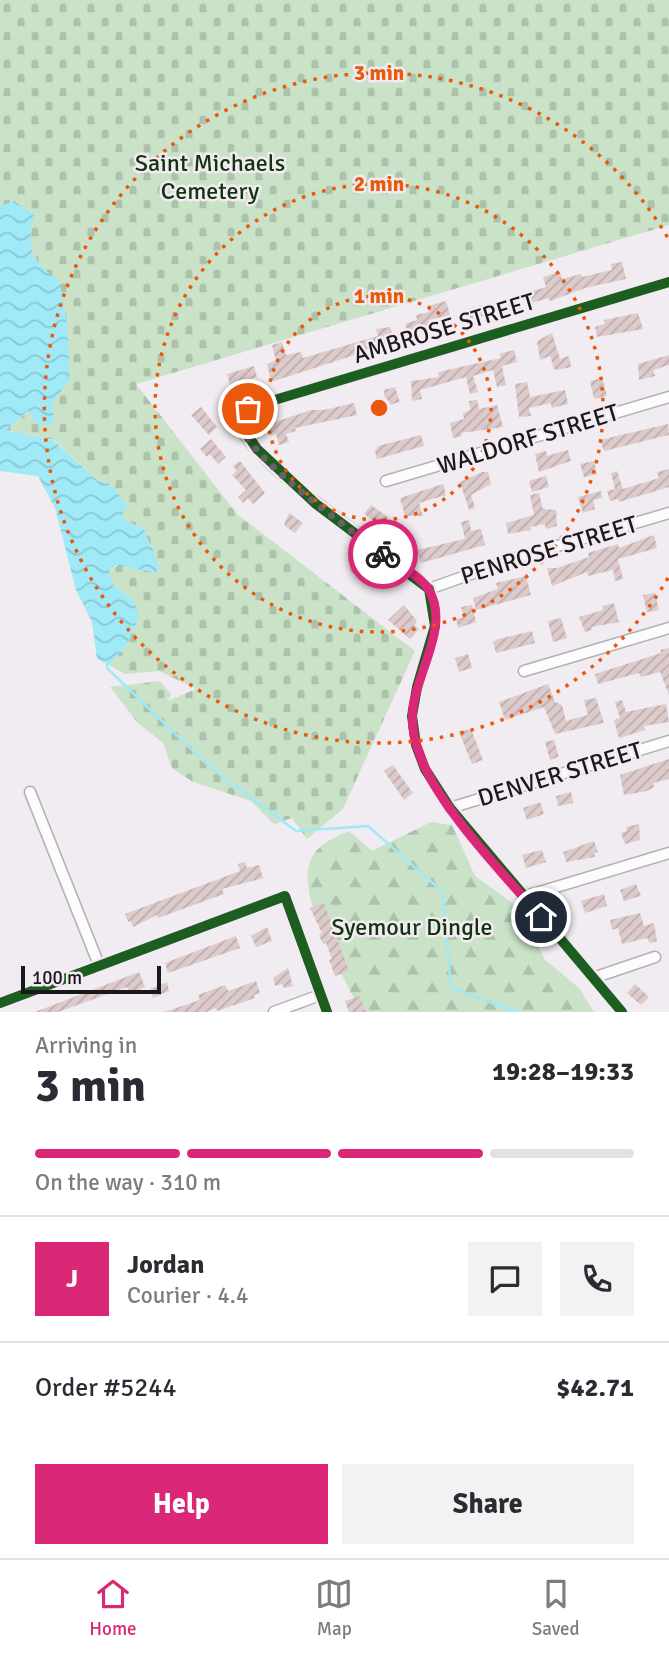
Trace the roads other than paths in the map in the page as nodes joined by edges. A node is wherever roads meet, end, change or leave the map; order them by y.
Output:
1 (669, 282) edge
2 (669, 397) edge
3 (386, 481) dead end
4 (669, 513) edge
5 (429, 589) junction
6 (669, 628) edge
7 (524, 671) dead end
8 (669, 741) edge
9 (30, 792) dead end
10 (450, 807) junction
11 (669, 853) edge
12 (523, 897) junction
13 (655, 957) dead end
14 (99, 965) junction
15 (593, 978) junction
16 (320, 995) junction
17 (0, 1003) edge
18 (274, 1012) edge
19 (327, 1012) edge
20 (622, 1012) edge

1 - 5 street, AMBROSE STREET
2 - 3 street, WALDORF STREET
4 - 5 street, PENROSE STREET
5 - 10 street
6 - 7 street
8 - 10 street, DENVER STREET
9 - 14 street
10 - 12 street
11 - 12 street
12 - 15 street
13 - 15 street
14 - 16 street
14 - 17 street
15 - 20 street
16 - 18 street
16 - 19 street

